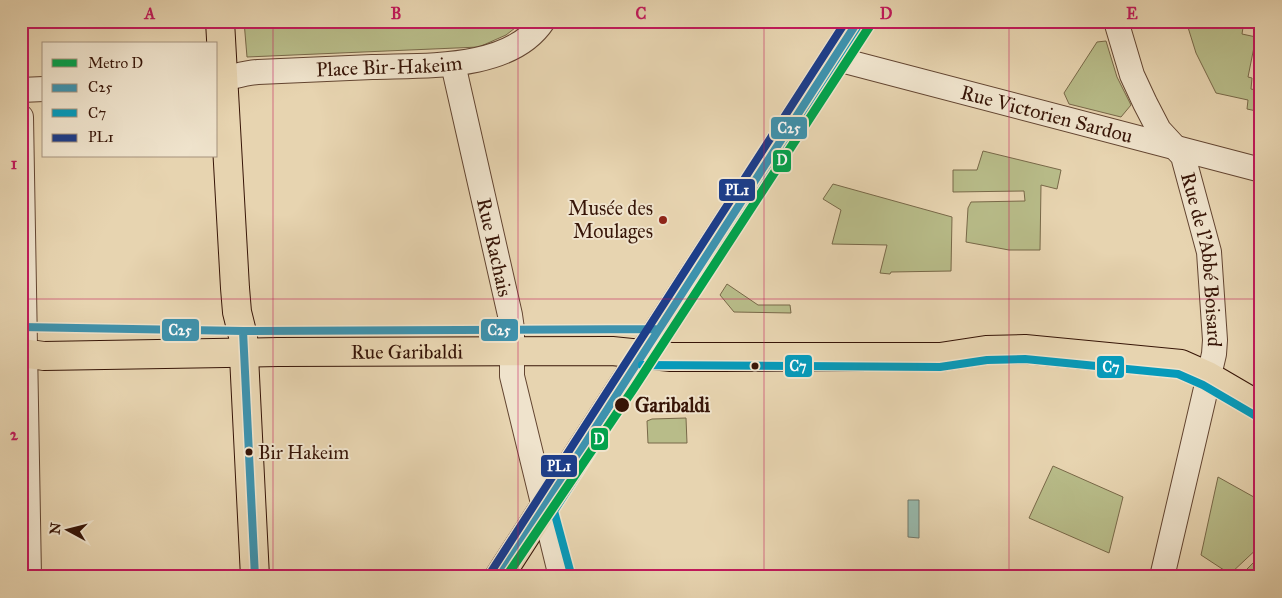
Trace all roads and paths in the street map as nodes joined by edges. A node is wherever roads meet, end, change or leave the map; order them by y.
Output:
1 (220, 21) edge
2 (542, 21) edge
3 (858, 21) edge
4 (1116, 21) edge
5 (833, 58) junction
6 (453, 64) junction
7 (220, 79) edge
8 (42, 89) edge
9 (21, 90) edge
10 (21, 117) edge
11 (1177, 149) junction
12 (1261, 170) edge
13 (512, 352) junction
14 (24, 353) edge
15 (244, 354) junction
16 (642, 355) junction
17 (1208, 376) junction
18 (1261, 407) edge
19 (543, 509) junction
20 (29, 577) edge
21 (255, 577) edge
22 (499, 577) edge
23 (561, 577) edge
24 (1162, 577) edge

1 - 7 main road
2 - 6 street, Place Bir-Hakeim
3 - 5 main road
4 - 11 street, Rue de l'Abbé Boisard
5 - 11 street, Rue Victorien Sardou
5 - 16 main road
6 - 7 street, Place Bir-Hakeim
6 - 13 street, Rue Rachais
7 - 15 main road
8 - 9 street
10 - 14 street
11 - 12 street, Rue Victorien Sardou
11 - 17 street, Rue de l'Abbé Boisard
13 - 15 main road, Rue Garibaldi
13 - 16 main road, Rue Garibaldi
13 - 19 street, Rue Rachais
14 - 15 main road, Rue Garibaldi
14 - 20 street
15 - 21 main road
16 - 17 main road, Rue Garibaldi
16 - 19 main road
17 - 18 main road, Rue Garibaldi
17 - 24 street, Rue de l'Abbé Boisard
19 - 22 main road
19 - 23 street, Rue Rachais

